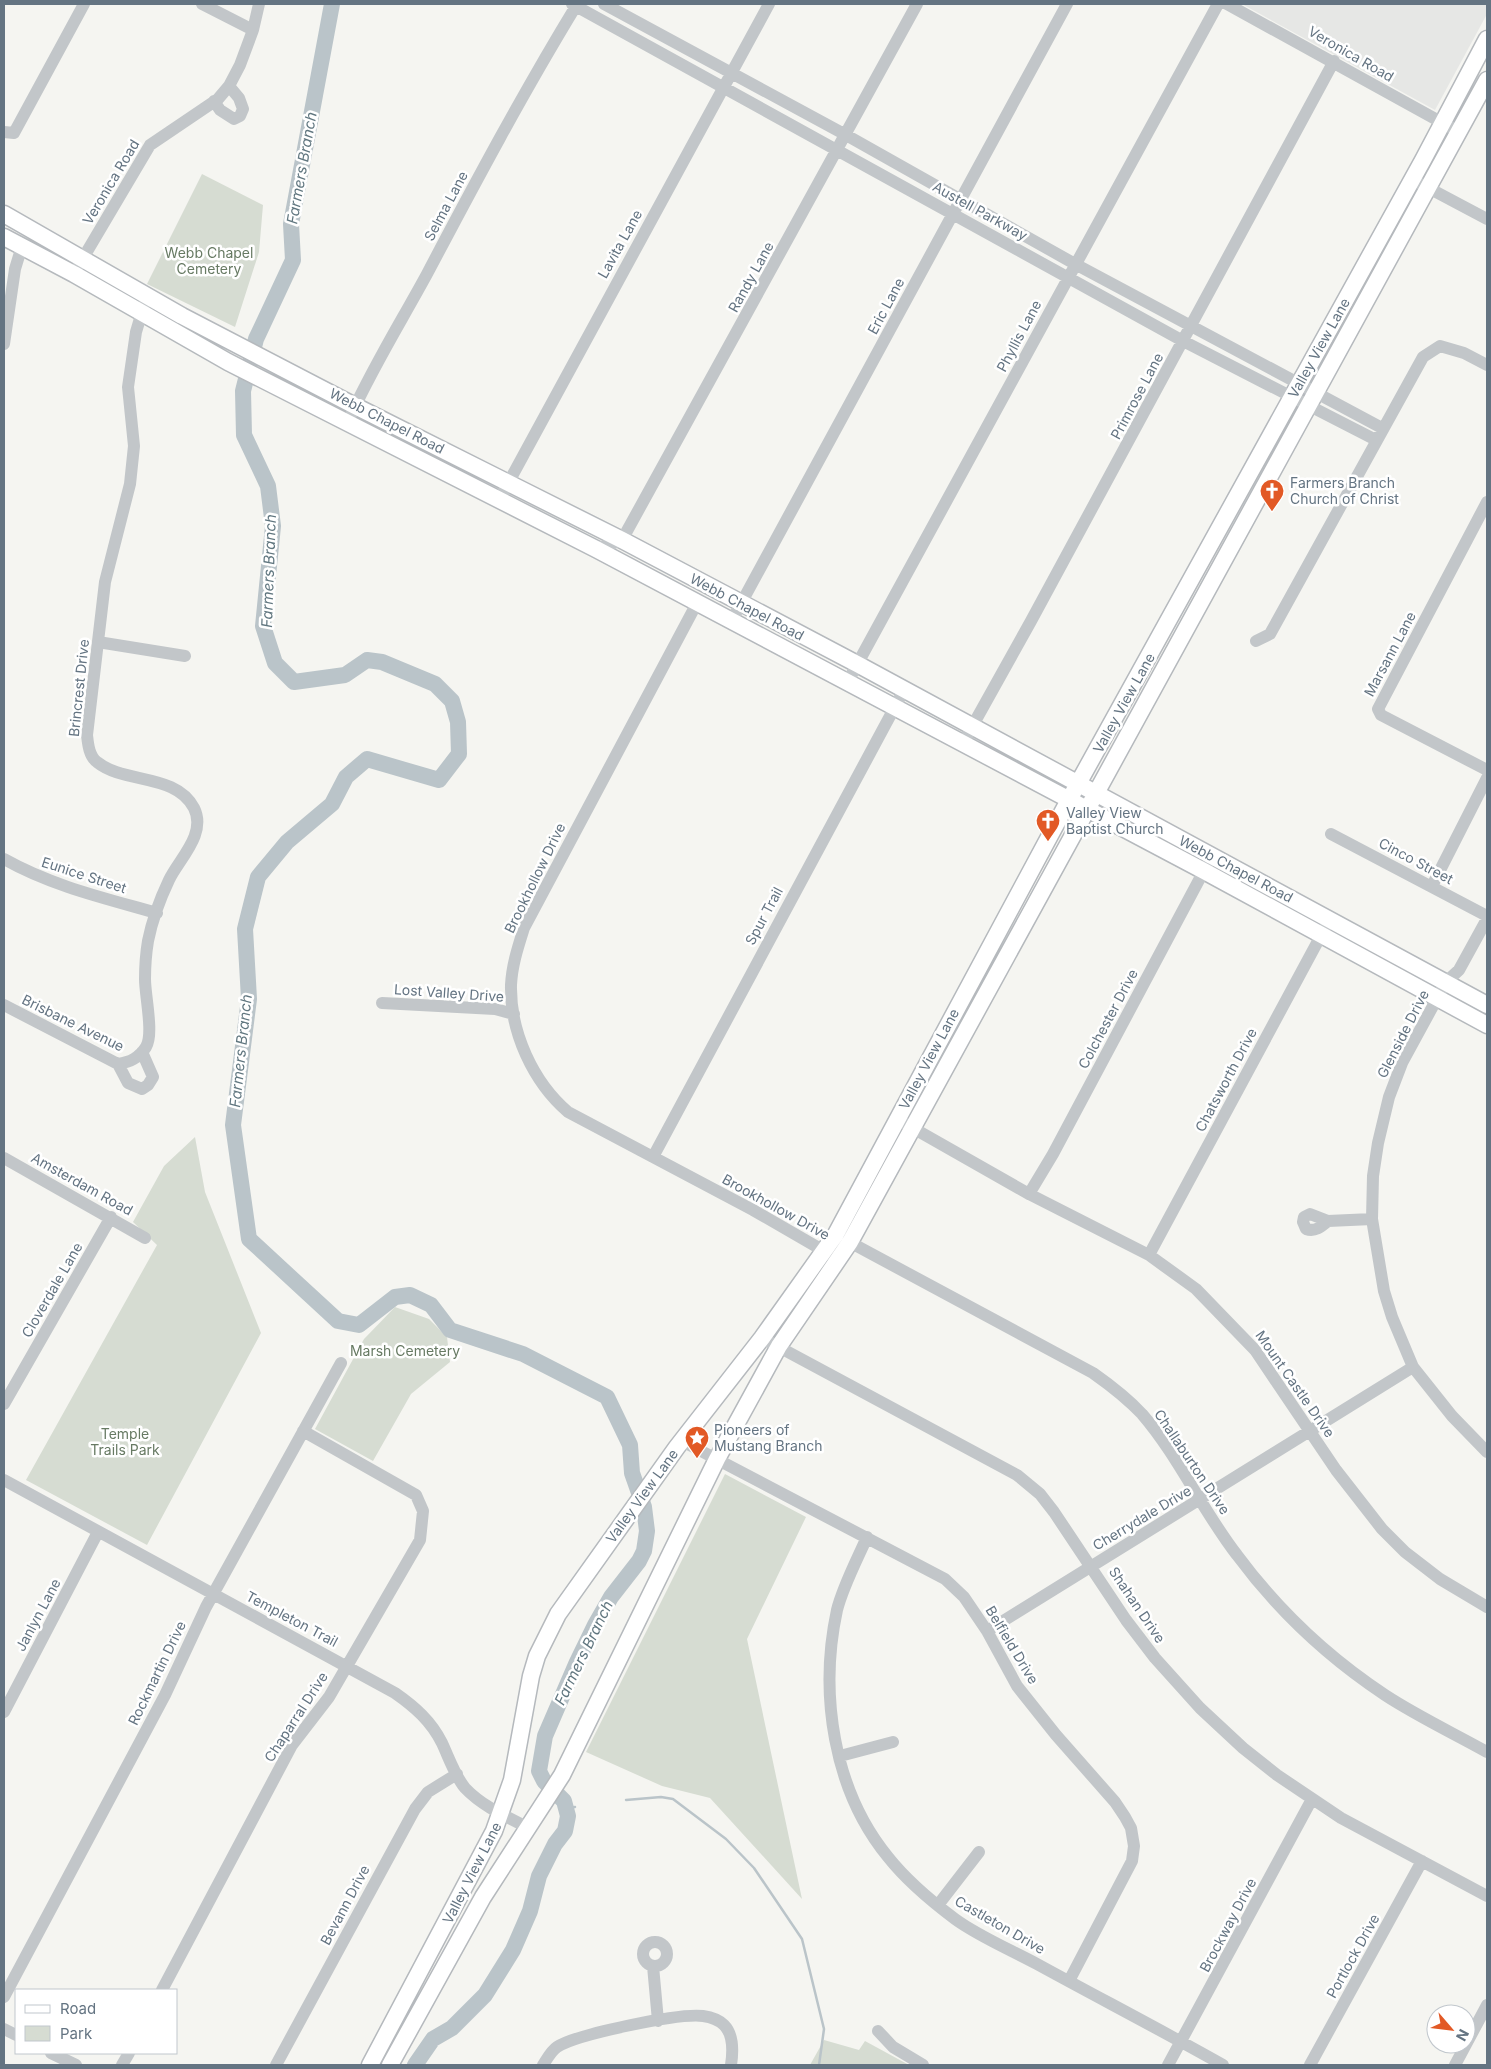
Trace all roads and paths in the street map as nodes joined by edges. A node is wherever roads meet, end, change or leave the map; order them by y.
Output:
1 (84, 4) edge
2 (202, 4) edge
3 (258, 4) edge
4 (604, 4) edge
5 (769, 4) edge
6 (917, 4) edge
7 (1068, 4) edge
8 (1218, 4) edge
9 (1227, 4) edge
10 (574, 5) edge
11 (617, 7) edge
12 (609, 22) junction
13 (253, 30) junction
14 (1487, 39) edge
15 (1334, 61) junction
16 (732, 72) junction
17 (1487, 80) edge
18 (229, 86) junction
19 (723, 86) junction
20 (214, 101) junction
21 (1442, 122) junction
22 (1459, 132) junction
23 (9, 133) edge
24 (846, 135) junction
25 (838, 150) junction
26 (1412, 180) junction
27 (1428, 188) junction
28 (960, 200) junction
29 (953, 213) junction
30 (4, 214) edge
31 (1487, 219) edge
32 (4, 237) edge
33 (22, 246) junction
34 (1075, 264) junction
35 (78, 267) junction
36 (1068, 277) junction
37 (146, 296) junction
38 (142, 313) junction
39 (1191, 327) junction
40 (1184, 341) junction
41 (4, 344) edge
42 (1487, 365) edge
43 (1295, 391) junction
44 (1313, 399) junction
45 (355, 406) junction
46 (348, 422) junction
47 (1382, 428) junction
48 (1376, 440) junction
49 (507, 483) junction
50 (499, 500) junction
51 (1487, 502) edge
52 (622, 540) junction
53 (596, 549) junction
54 (697, 603) junction
55 (742, 605) junction
56 (732, 622) junction
57 (1256, 641) dead end
58 (98, 642) junction
59 (1155, 646) junction
60 (1171, 655) junction
61 (184, 656) dead end
62 (859, 665) junction
63 (848, 684) junction
64 (904, 690) junction
65 (894, 708) junction
66 (974, 726) junction
67 (963, 743) junction
68 (1487, 770) edge
69 (1487, 778) edge
70 (1079, 784) junction
71 (1096, 793) junction
72 (1069, 800) junction
73 (1086, 810) junction
74 (1331, 834) dead end
75 (1212, 856) junction
76 (4, 859) edge
77 (1204, 871) junction
78 (1432, 886) junction
79 (157, 913) junction
80 (1487, 917) edge
81 (1330, 920) junction
82 (1321, 936) junction
83 (1446, 982) junction
84 (1437, 1000) junction
85 (382, 1003) dead end
86 (1487, 1004) edge
87 (4, 1006) edge
88 (514, 1014) junction
89 (1487, 1026) edge
90 (142, 1052) junction
91 (124, 1063) junction
92 (896, 1119) junction
93 (913, 1128) junction
94 (653, 1157) junction
95 (4, 1158) edge
96 (1028, 1194) junction
97 (111, 1217) junction
98 (1372, 1219) junction
99 (1328, 1221) dead end
100 (145, 1238) dead end
101 (843, 1238) junction
102 (823, 1251) junction
103 (1149, 1255) junction
104 (838, 1258) junction
105 (762, 1338) junction
106 (779, 1346) junction
107 (341, 1363) dead end
108 (1413, 1367) junction
109 (4, 1404) edge
110 (303, 1431) junction
111 (1310, 1432) junction
112 (682, 1441) junction
113 (1487, 1452) edge
114 (717, 1459) junction
115 (4, 1480) edge
116 (1200, 1501) junction
117 (98, 1532) junction
118 (867, 1537) junction
119 (1092, 1566) junction
120 (214, 1594) junction
121 (1487, 1607) edge
122 (987, 1631) junction
123 (346, 1665) junction
124 (4, 1712) edge
125 (893, 1742) dead end
126 (1487, 1752) edge
127 (840, 1756) junction
128 (457, 1774) junction
129 (1312, 1799) junction
130 (504, 1806) junction
131 (527, 1827) junction
132 (979, 1852) dead end
133 (1422, 1861) junction
134 (1487, 1896) edge
135 (938, 1905) junction
136 (653, 1966) dead end
137 (1070, 1981) junction
138 (163, 1989) edge
139 (4, 1997) edge
140 (1487, 2004) edge
141 (658, 2021) junction
142 (4, 2028) edge
143 (878, 2031) dead end
144 (15, 2034) edge
145 (1182, 2042) junction
146 (54, 2054) edge
147 (128, 2054) edge
148 (76, 2065) edge
149 (122, 2065) edge
150 (276, 2065) edge
151 (370, 2065) edge
152 (390, 2065) edge
153 (544, 2065) edge
154 (731, 2065) edge
155 (923, 2065) edge
156 (1168, 2065) edge
157 (1223, 2065) edge
158 (1310, 2065) edge
159 (1455, 2065) edge

1 - 23 street
2 - 13 street
3 - 13 street, Veronica Road
4 - 11 street, Austell Parkway
5 - 16 street, Lavita Lane
6 - 24 street, Randy Lane
7 - 28 street, Eric Lane
8 - 34 street, Phyllis Lane
9 - 15 street, Veronica Road
10 - 12 street, Austell Parkway
10 - 45 street, Selma Lane
11 - 12 street
11 - 16 street, Austell Parkway
12 - 19 street, Austell Parkway
13 - 18 street, Veronica Road
14 - 21 main road, Valley View Lane
15 - 21 street, Veronica Road
15 - 39 street, Primrose Lane
16 - 19 street, Lavita Lane
16 - 24 street, Austell Parkway
17 - 22 main road, Valley View Lane
18 - 20 street, Veronica Road
18 - 20 street
19 - 25 street, Austell Parkway
19 - 49 street, Lavita Lane
20 - 35 street, Veronica Road
21 - 22 street, Veronica Road
21 - 26 main road, Valley View Lane
22 - 27 main road, Valley View Lane
24 - 25 street, Randy Lane
24 - 28 street, Austell Parkway
25 - 29 street, Austell Parkway
25 - 52 street, Randy Lane
26 - 27 street
26 - 43 main road, Valley View Lane
27 - 31 street
27 - 44 main road, Valley View Lane
28 - 29 street, Eric Lane
28 - 34 street, Austell Parkway
29 - 36 street, Austell Parkway
29 - 55 street, Eric Lane
30 - 35 main road, Webb Chapel Road
32 - 33 main road, Webb Chapel Road
33 - 35 main road, Webb Chapel Road
33 - 41 street
34 - 36 street, Phyllis Lane
34 - 39 street, Austell Parkway
35 - 37 main road, Webb Chapel Road
35 - 38 main road, Webb Chapel Road
36 - 40 street, Austell Parkway
36 - 62 street, Phyllis Lane
37 - 38 street, Brincrest Drive
37 - 45 main road, Webb Chapel Road
38 - 46 main road, Webb Chapel Road
38 - 58 street, Brincrest Drive
39 - 40 street, Primrose Lane
39 - 43 street, Austell Parkway
40 - 43 street, Austell Parkway
40 - 66 street, Primrose Lane
42 - 47 street
43 - 44 street, Austell Parkway
43 - 59 main road, Valley View Lane
44 - 47 street, Austell Parkway
44 - 48 street, Austell Parkway
44 - 60 main road, Valley View Lane
45 - 46 street, Selma Lane
45 - 49 main road, Webb Chapel Road
46 - 50 main road, Webb Chapel Road
47 - 48 street
48 - 57 street
49 - 50 street, Lavita Lane
49 - 52 main road, Webb Chapel Road
50 - 53 main road, Webb Chapel Road
51 - 68 street, Marsann Lane
52 - 53 street
52 - 55 main road, Webb Chapel Road
53 - 54 main road, Webb Chapel Road
54 - 56 main road, Webb Chapel Road
54 - 88 street, Brookhollow Drive
55 - 56 street, Eric Lane
55 - 62 main road, Webb Chapel Road
56 - 63 main road, Webb Chapel Road
58 - 61 street
58 - 79 street, Brincrest Drive
59 - 60 main road
59 - 70 main road, Valley View Lane
60 - 71 main road, Valley View Lane
62 - 63 street, Phyllis Lane
62 - 64 main road, Webb Chapel Road
63 - 65 main road, Webb Chapel Road
64 - 65 street, Spur Trail
64 - 66 main road, Webb Chapel Road
65 - 67 main road, Webb Chapel Road
65 - 94 street, Spur Trail
66 - 67 street, Primrose Lane
66 - 70 main road, Webb Chapel Road
67 - 72 main road, Webb Chapel Road
69 - 78 street
70 - 71 main road, Webb Chapel Road
70 - 72 main road, Valley View Lane
71 - 73 main road, Valley View Lane
71 - 75 main road, Webb Chapel Road
72 - 73 main road, Webb Chapel Road
72 - 92 main road, Valley View Lane
73 - 77 main road, Webb Chapel Road
73 - 93 main road, Valley View Lane
74 - 78 street, Cinco Street
75 - 77 street, Colchester Drive
75 - 81 main road, Webb Chapel Road
76 - 79 street, Eunice Street
77 - 82 main road, Webb Chapel Road
77 - 96 street, Colchester Drive
78 - 80 street, Cinco Street
79 - 90 street, Brincrest Drive
80 - 83 street, Glenside Drive
81 - 82 street, Chatsworth Drive
81 - 83 main road, Webb Chapel Road
82 - 84 main road, Webb Chapel Road
82 - 103 street, Chatsworth Drive
83 - 84 street, Glenside Drive
83 - 86 main road, Webb Chapel Road
84 - 89 main road, Webb Chapel Road
84 - 98 street, Glenside Drive
85 - 88 street, Lost Valley Drive
87 - 91 street, Brisbane Avenue
88 - 94 street, Brookhollow Drive
90 - 91 street
90 - 91 street
92 - 93 street, Mount Castle Drive
92 - 101 main road, Valley View Lane
93 - 96 street, Mount Castle Drive
93 - 101 main road, Valley View Lane
94 - 102 street, Brookhollow Drive
95 - 97 street, Amsterdam Road
96 - 103 street, Mount Castle Drive
97 - 100 street, Amsterdam Road
97 - 109 street, Cloverdale Lane
98 - 99 street
98 - 108 street, Glenside Drive
101 - 102 main road, Valley View Lane
101 - 104 main road, Valley View Lane
101 - 116 street, Challaburton Drive
102 - 104 street, Brookhollow Drive
102 - 105 main road, Valley View Lane
103 - 111 street, Mount Castle Drive
104 - 106 main road, Valley View Lane
105 - 106 street, Shahan Drive
105 - 112 main road, Valley View Lane
106 - 114 main road, Valley View Lane
106 - 119 street, Shahan Drive
107 - 110 street, Rockmartin Drive
108 - 111 street, Cherrydale Drive
108 - 113 street, Glenside Drive
110 - 120 street, Rockmartin Drive
110 - 123 street, Chaparral Drive
111 - 116 street, Cherrydale Drive
111 - 121 street, Mount Castle Drive
112 - 114 street, Belfield Drive
112 - 130 main road, Valley View Lane
114 - 118 street, Belfield Drive
114 - 131 main road, Valley View Lane
115 - 117 street, Templeton Trail
116 - 119 street, Cherrydale Drive
116 - 126 street, Challaburton Drive
117 - 120 street, Templeton Trail
117 - 124 street, Janlyn Lane
118 - 122 street, Belfield Drive
118 - 127 street, Castleton Drive
119 - 122 street, Cherrydale Drive
119 - 129 street, Shahan Drive
120 - 123 street, Templeton Trail
120 - 139 street, Rockmartin Drive
122 - 137 street, Belfield Drive
123 - 128 street, Templeton Trail
123 - 138 street, Chaparral Drive
125 - 127 street
127 - 135 street, Castleton Drive
128 - 130 street, Templeton Trail
128 - 150 street, Bevann Drive
129 - 133 street, Shahan Drive
129 - 145 street, Brockway Drive
130 - 131 street, Templeton Trail
130 - 151 main road, Valley View Lane
131 - 152 main road, Valley View Lane
132 - 135 street
133 - 134 street, Shahan Drive
133 - 158 street, Portlock Drive
135 - 137 street, Castleton Drive
136 - 141 street
137 - 145 street, Castleton Drive
140 - 159 street
141 - 153 street
141 - 154 street
142 - 144 street
143 - 155 street
145 - 156 street, Brockway Drive
145 - 157 street, Castleton Drive
146 - 148 street
147 - 149 street

